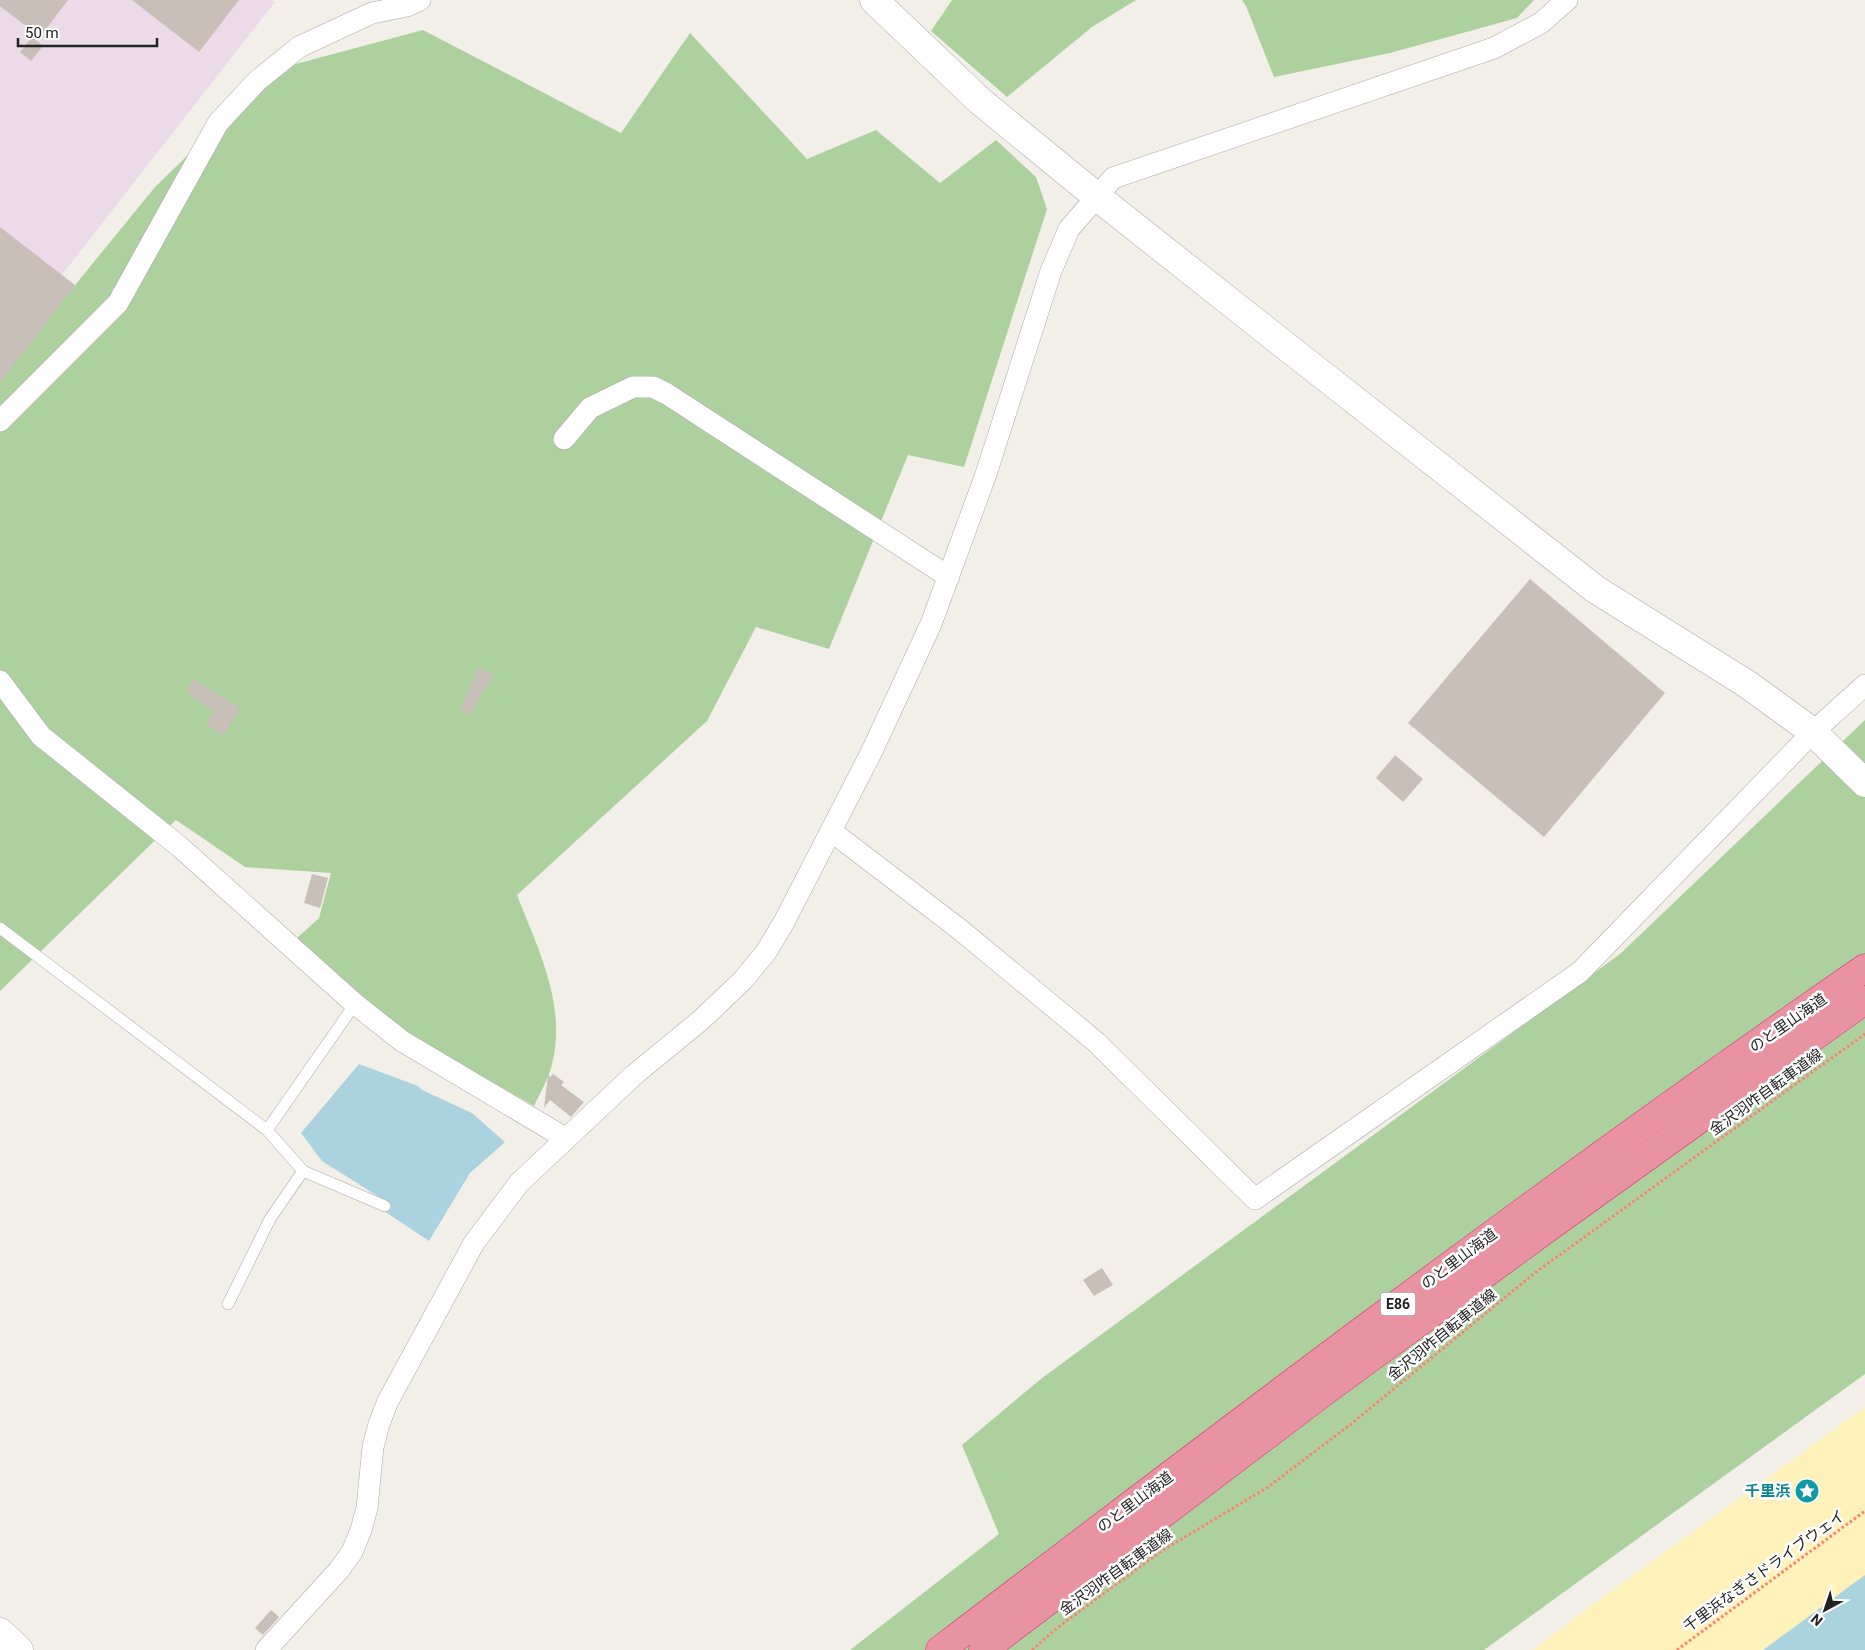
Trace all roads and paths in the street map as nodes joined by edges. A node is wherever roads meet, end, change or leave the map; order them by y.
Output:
1 (420, 0) edge
2 (874, 0) edge
3 (1567, 0) edge
4 (1096, 196) junction
5 (0, 422) edge
6 (564, 439) dead end
7 (949, 577) junction
8 (0, 681) edge
9 (1865, 685) edge
10 (1813, 732) junction
11 (1865, 783) edge
12 (831, 831) junction
13 (0, 928) edge
14 (1865, 968) edge
15 (1865, 1000) edge
16 (355, 1004) junction
17 (1865, 1034) edge
18 (267, 1130) junction
19 (565, 1138) junction
20 (303, 1171) junction
21 (385, 1206) dead end
22 (228, 1304) dead end
23 (1865, 1511) edge
24 (0, 1632) edge
25 (19, 1650) edge
26 (266, 1650) edge
27 (940, 1650) edge
28 (983, 1650) edge
29 (1032, 1650) edge
30 (1677, 1650) edge

1 - 5 street
2 - 4 street
3 - 4 street
4 - 7 street
4 - 10 street
6 - 7 street
7 - 12 street
8 - 16 street
9 - 10 street
10 - 11 street
10 - 12 street
12 - 19 street
13 - 18 lane
14 - 27 highway, のと里山海道 / E86
15 - 28 highway, のと里山海道 / E86
16 - 18 lane
16 - 19 street
17 - 29 path, 金沢羽咋自転車道線
18 - 20 lane
19 - 26 street
20 - 21 lane
20 - 22 lane
23 - 30 path, 千里浜なぎさドライブウェイ
24 - 25 street

